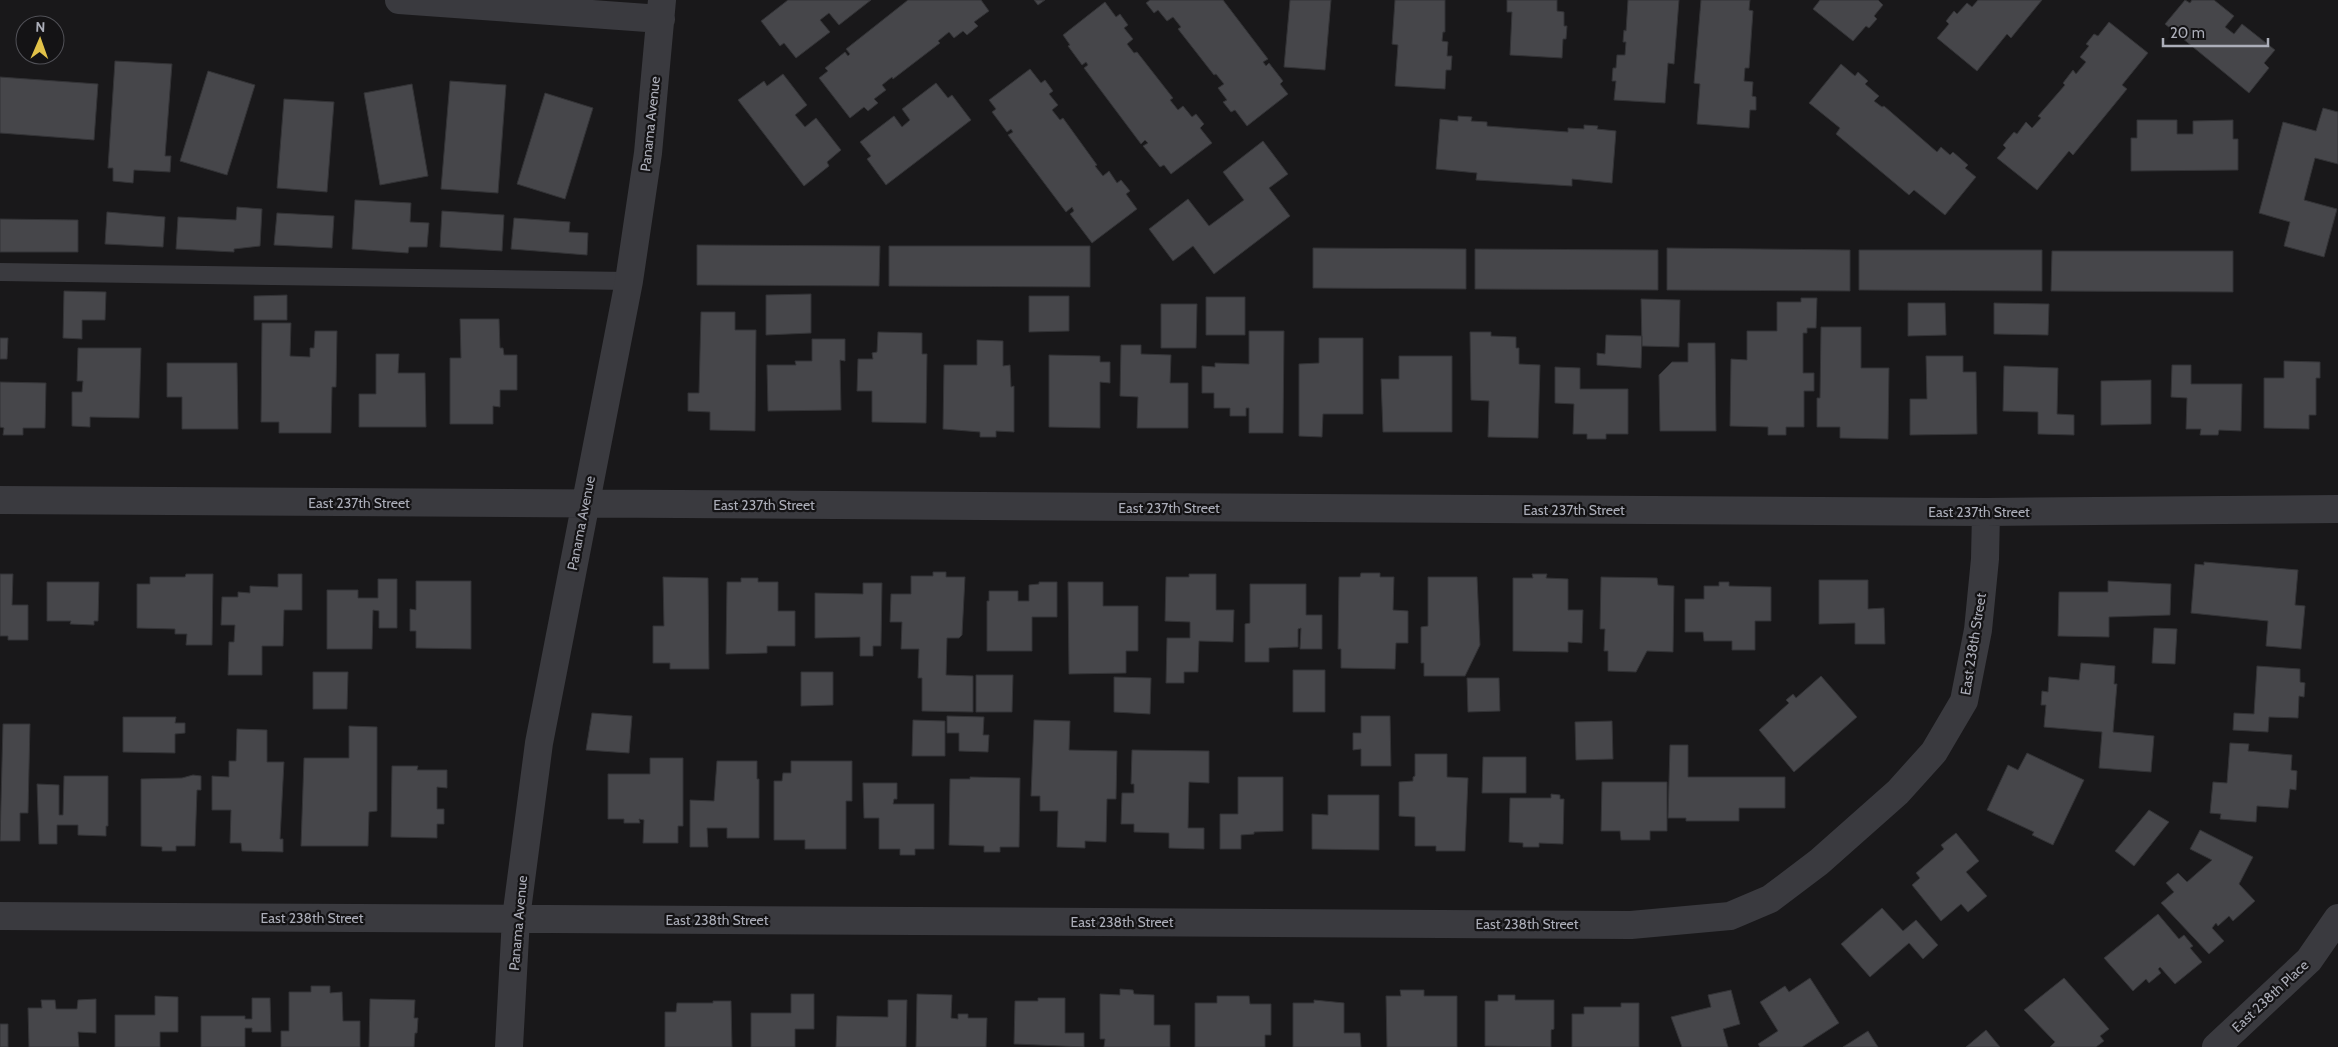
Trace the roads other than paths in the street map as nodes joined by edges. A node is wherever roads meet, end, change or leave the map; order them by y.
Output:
1 (399, 0) edge
2 (662, 10) edge
3 (0, 272) edge
4 (629, 281) junction
5 (0, 500) edge
6 (584, 504) junction
7 (2338, 509) edge
8 (1986, 512) junction
9 (0, 916) edge
10 (516, 918) junction
11 (2338, 918) edge
12 (509, 1047) edge
13 (2216, 1047) edge

1 - 2 street
2 - 4 street, Panama Avenue
3 - 4 lane
4 - 6 street, Panama Avenue
5 - 6 street, East 237th Street
6 - 8 street, East 237th Street
6 - 10 street, Panama Avenue
7 - 8 street, East 237th Street
8 - 10 street, East 238th Street
9 - 10 street, East 238th Street
10 - 12 street, Panama Avenue
11 - 13 street, East 238th Place

